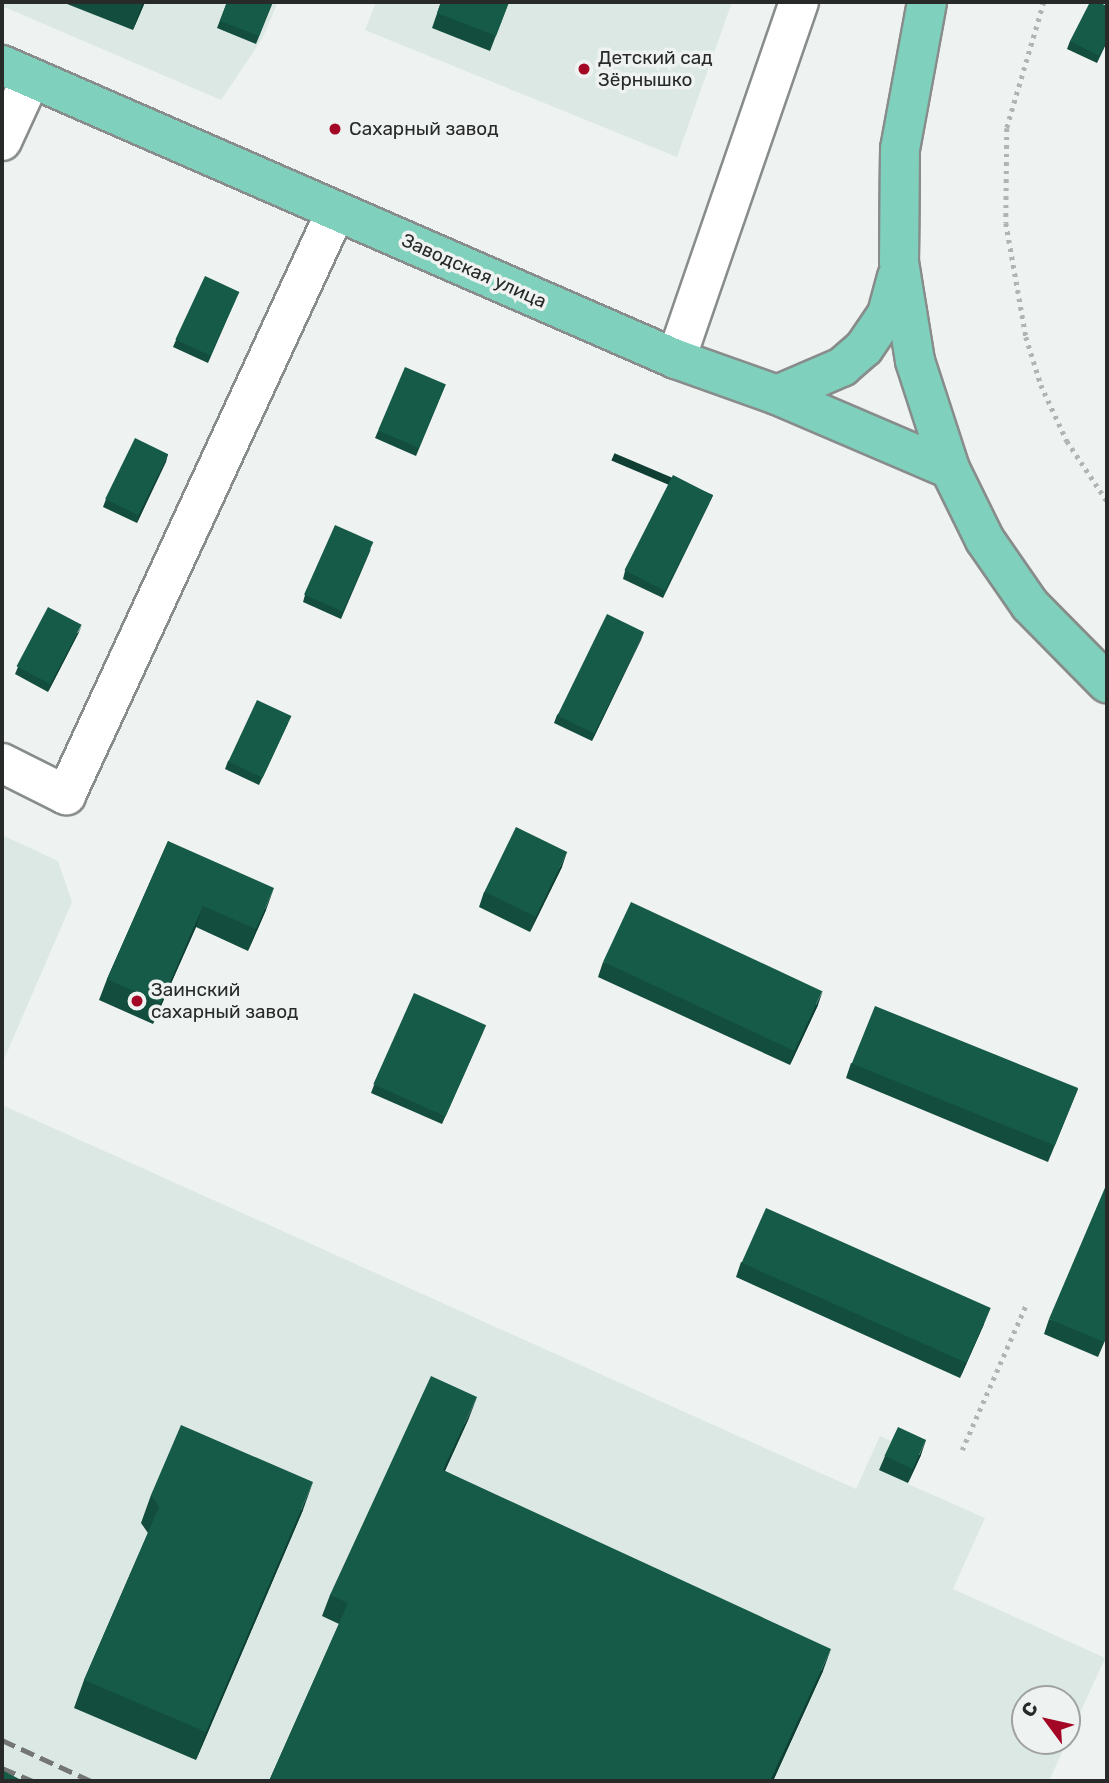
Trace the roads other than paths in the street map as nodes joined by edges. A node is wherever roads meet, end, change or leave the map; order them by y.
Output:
1 (799, 2) edge
2 (927, 2) edge
3 (16, 72) edge
4 (2, 141) edge
5 (336, 211) junction
6 (899, 262) junction
7 (676, 359) junction
8 (777, 395) junction
9 (950, 469) junction
10 (1107, 683) edge
11 (2, 763) edge

1 - 7 street
2 - 6 main road
3 - 4 street
3 - 5 main road, Заводская улица
5 - 7 main road, Заводская улица
5 - 11 street
6 - 8 main road
6 - 9 main road
7 - 8 main road, Заводская улица
8 - 9 main road, Заводская улица
9 - 10 main road

